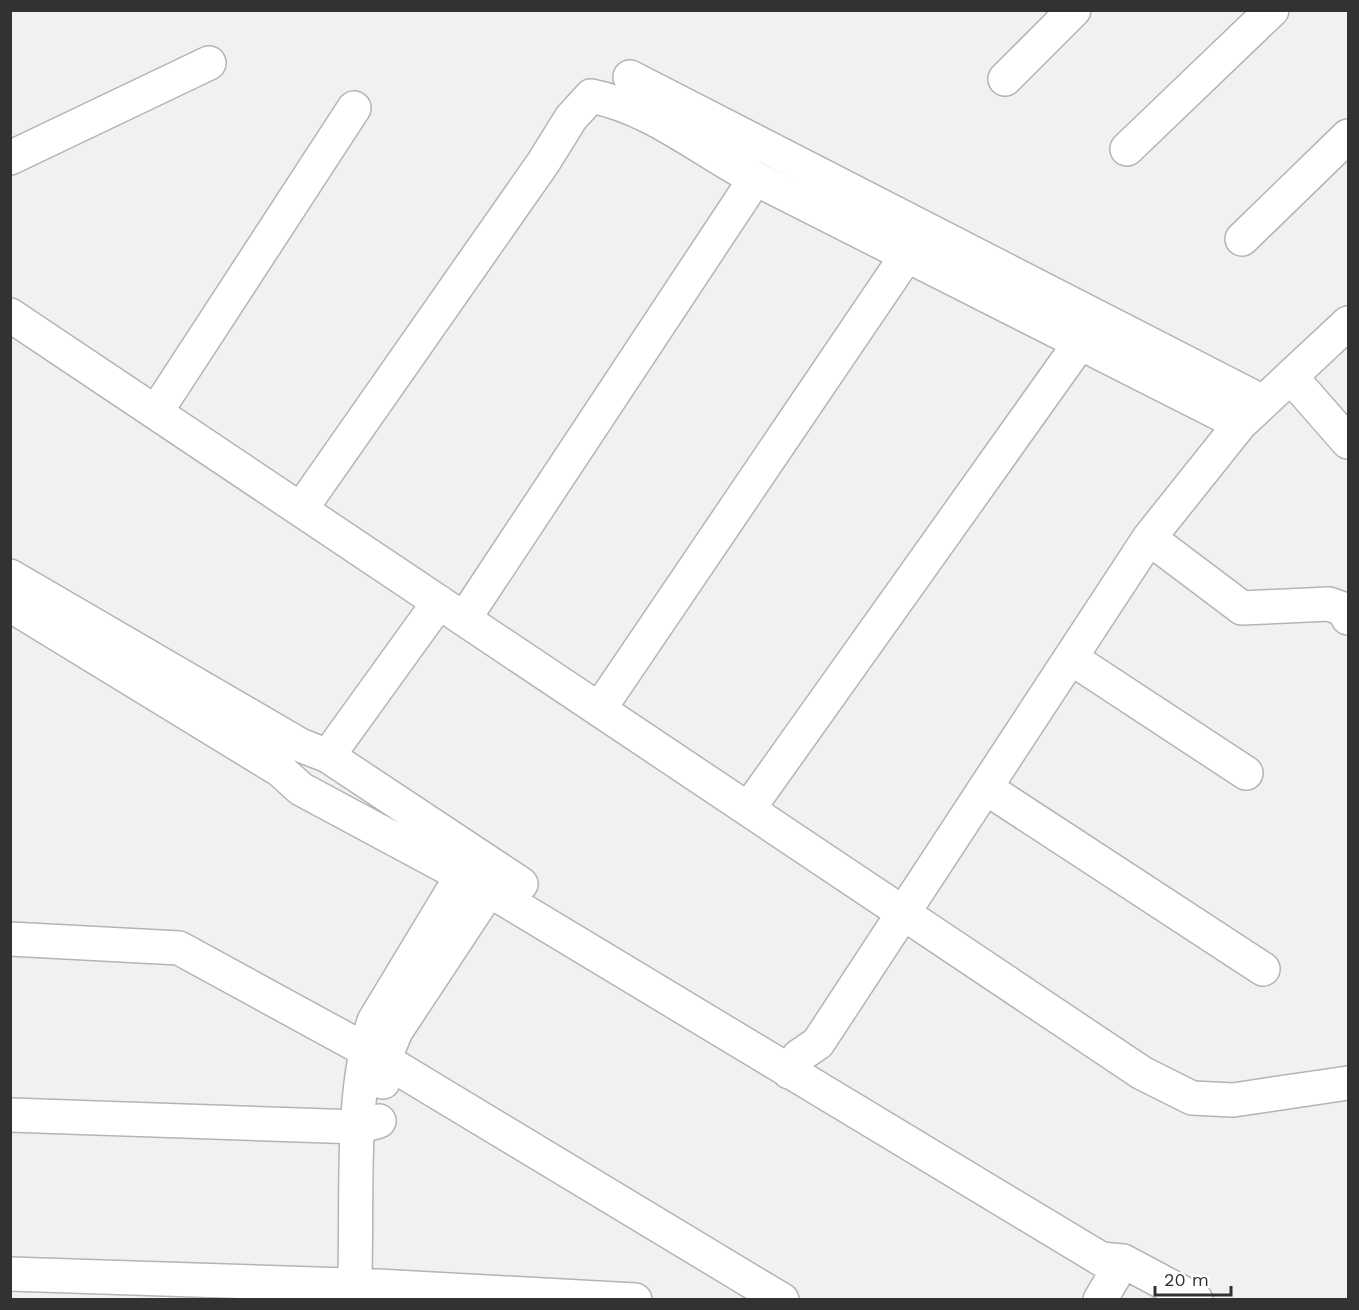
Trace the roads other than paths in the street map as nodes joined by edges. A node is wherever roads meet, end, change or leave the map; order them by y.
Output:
1 (1074, 10) edge
2 (1272, 10) edge
3 (208, 63) dead end
4 (630, 77) dead end
5 (1005, 79) dead end
6 (354, 108) dead end
7 (1348, 135) edge
8 (1127, 149) dead end
9 (10, 158) edge
10 (755, 178) junction
11 (1242, 238) dead end
12 (907, 255) junction
13 (10, 315) edge
14 (1348, 323) edge
15 (1080, 343) junction
16 (1291, 377) junction
17 (1263, 402) junction
18 (156, 412) junction
19 (1240, 424) junction
20 (1348, 442) edge
21 (301, 509) junction
22 (1149, 538) junction
23 (10, 576) edge
24 (10, 605) edge
25 (452, 610) junction
26 (1348, 618) edge
27 (1071, 658) junction
28 (600, 708) junction
29 (303, 757) junction
30 (1246, 773) dead end
31 (355, 776) junction
32 (986, 788) junction
33 (334, 806) junction
34 (748, 808) junction
35 (482, 873) junction
36 (904, 914) junction
37 (10, 939) edge
38 (1263, 969) dead end
39 (375, 1054) junction
40 (794, 1064) junction
41 (1348, 1083) edge
42 (10, 1115) edge
43 (370, 1124) junction
44 (1123, 1261) junction
45 (10, 1274) edge
46 (366, 1292) edge
47 (635, 1299) edge
48 (782, 1299) edge
49 (1100, 1299) edge
50 (1196, 1299) edge

1 - 5 street
2 - 8 street
3 - 9 street
4 - 17 street
6 - 18 street
7 - 11 street
10 - 12 street
10 - 21 street
10 - 25 street
12 - 15 street
12 - 28 street
13 - 18 street
14 - 16 street
15 - 19 street
15 - 34 street
16 - 17 street
16 - 20 street
17 - 19 street
18 - 21 street
19 - 22 street
21 - 25 street
22 - 26 street
22 - 27 street
23 - 29 street
24 - 29 street
25 - 28 street
25 - 29 street
27 - 30 street
27 - 32 street
28 - 34 street
29 - 31 street
29 - 33 street
31 - 33 street
31 - 35 street
32 - 36 street
32 - 38 street
33 - 35 street
34 - 36 street
35 - 39 street
35 - 40 street
36 - 40 street
36 - 41 street
37 - 39 street
39 - 43 street
39 - 48 street
40 - 44 street
42 - 43 street
43 - 46 street
44 - 49 street
44 - 50 street
45 - 46 street
46 - 47 street

